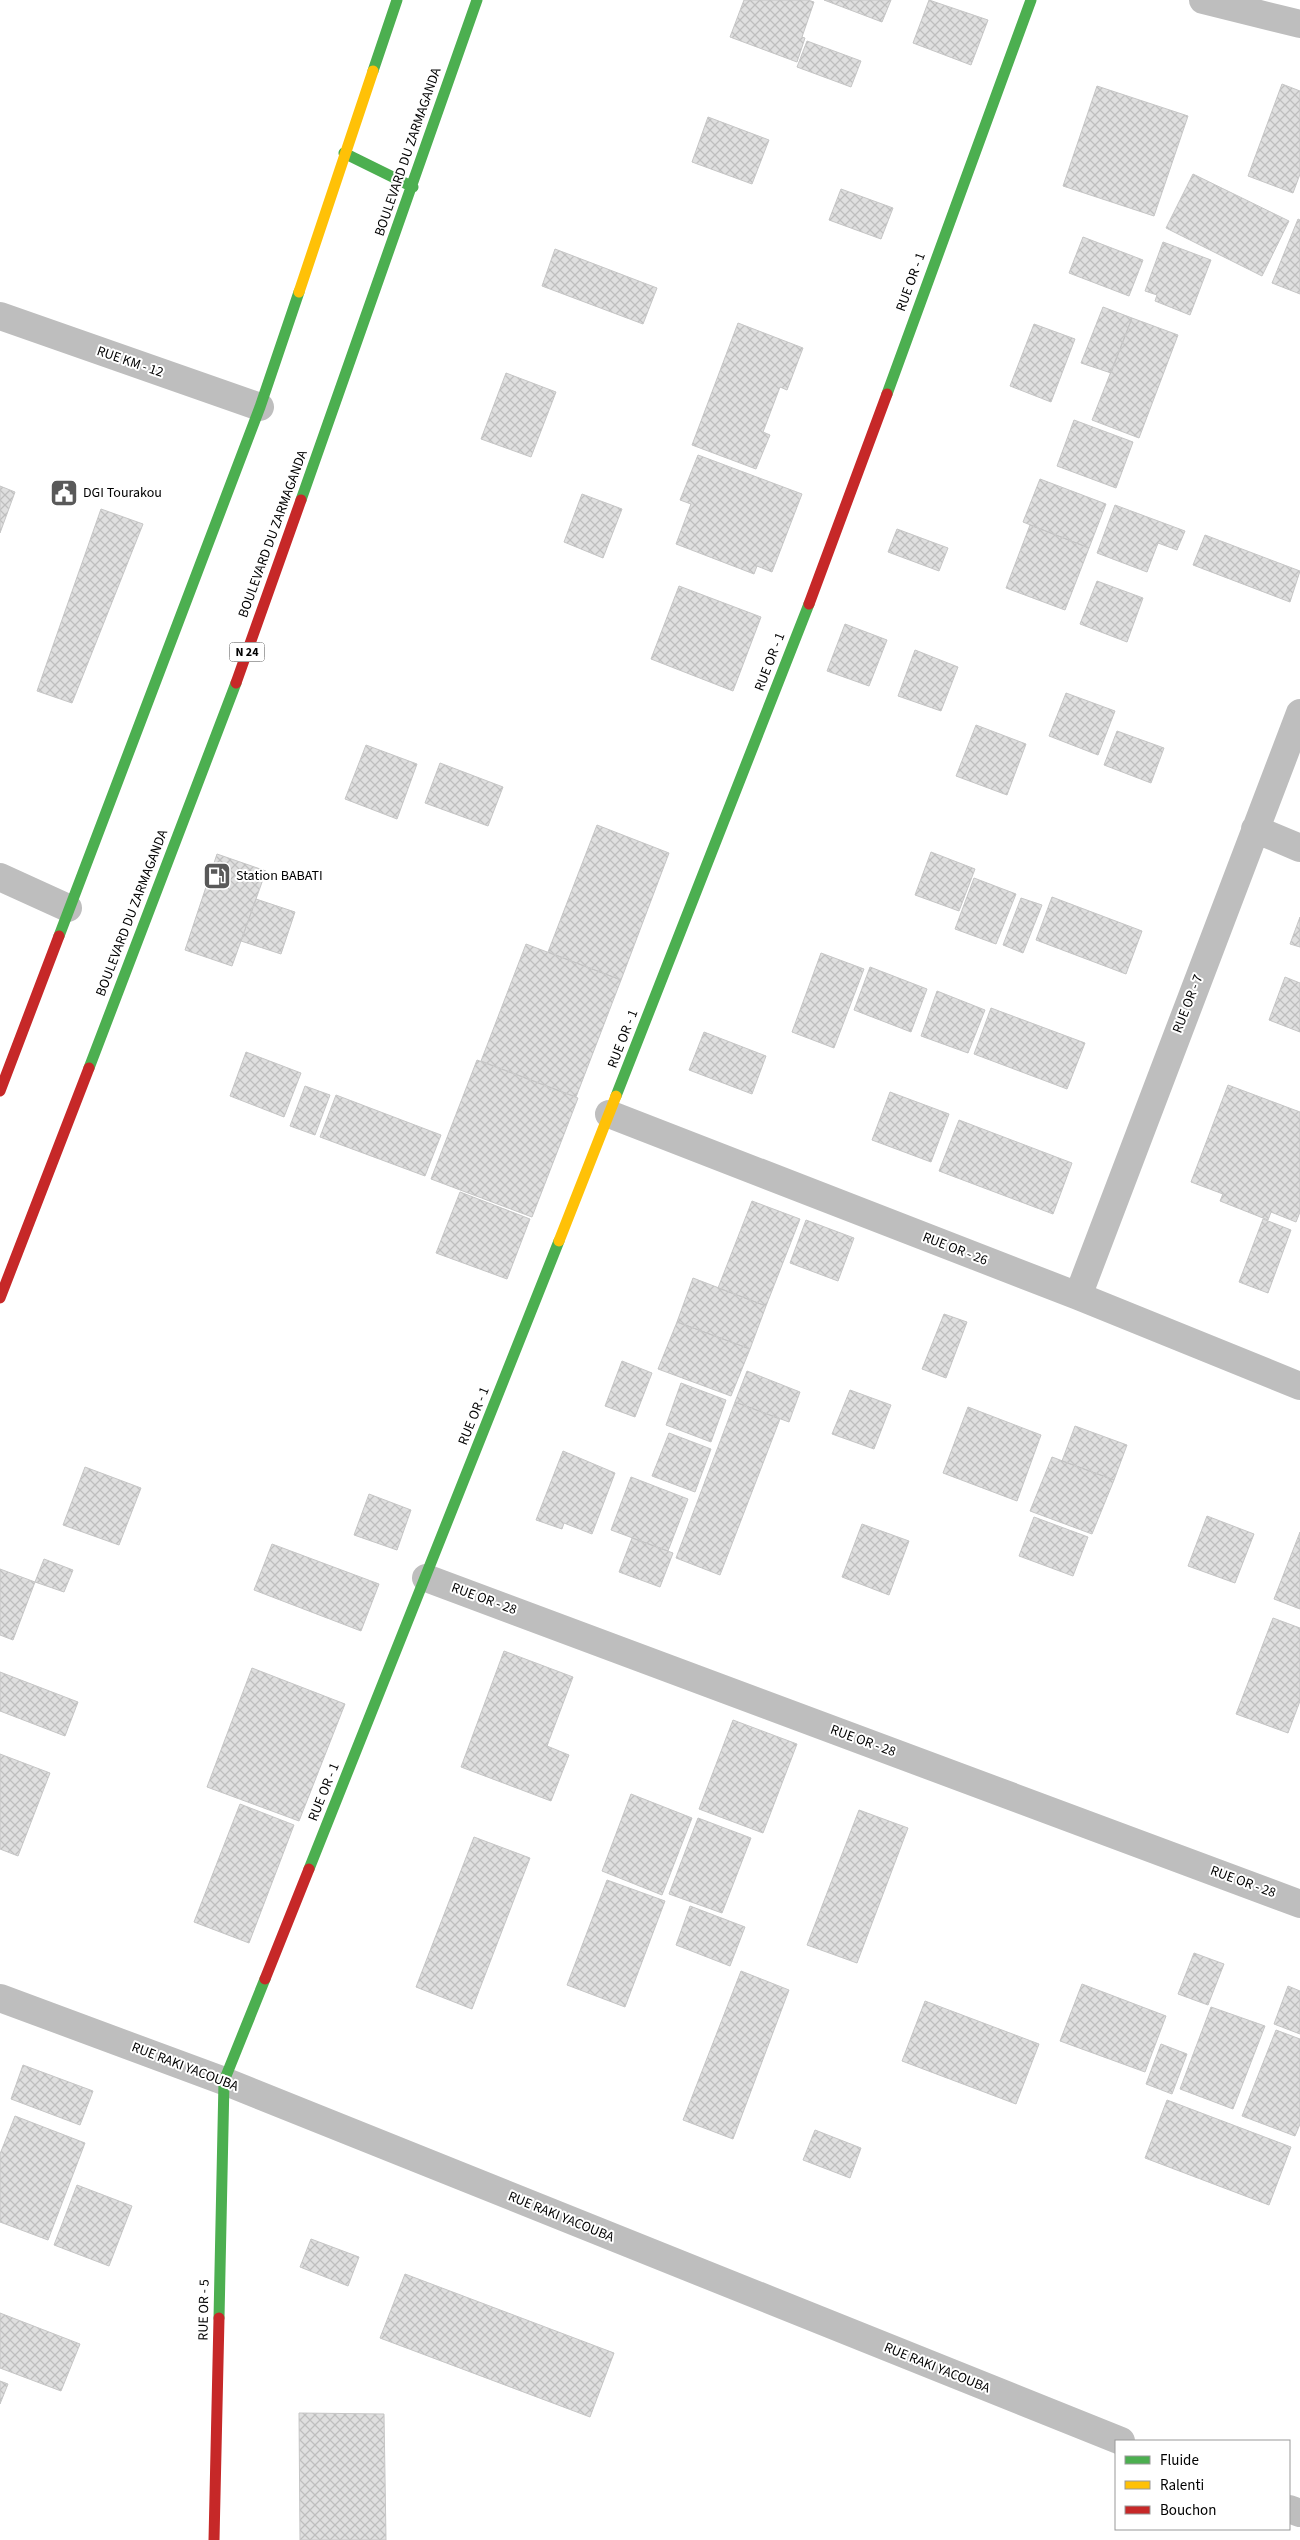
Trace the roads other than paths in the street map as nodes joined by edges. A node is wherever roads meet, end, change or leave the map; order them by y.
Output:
1 (397, 0) edge
2 (477, 0) edge
3 (1031, 0) edge
4 (1203, 0) edge
5 (1300, 24) edge
6 (344, 153) junction
7 (413, 187) junction
8 (0, 316) edge
9 (260, 407) junction
10 (1300, 713) edge
11 (1255, 829) junction
12 (1300, 848) edge
13 (0, 876) edge
14 (68, 908) junction
15 (0, 1091) edge
16 (610, 1114) junction
17 (1078, 1296) junction
18 (0, 1298) edge
19 (1300, 1386) edge
20 (426, 1578) junction
21 (1300, 1904) edge
22 (0, 1998) edge
23 (224, 2081) junction
24 (1119, 2440) edge
25 (214, 2540) edge

1 - 6 street
2 - 7 street, BOULEVARD DU ZARMAGANDA / N 24
3 - 16 street, RUE OR - 1
4 - 5 street
6 - 7 street
6 - 9 street
7 - 18 street, BOULEVARD DU ZARMAGANDA / N 24
8 - 9 street, RUE KM - 12
9 - 14 street
10 - 11 street, RUE OR - 7
11 - 12 street
11 - 17 street, RUE OR - 7
13 - 14 street
14 - 15 street
16 - 17 street, RUE OR - 26
16 - 20 street, RUE OR - 1
17 - 19 street, RUE OR - 26
20 - 21 street, RUE OR - 28
20 - 23 street, RUE OR - 1
22 - 23 street, RUE RAKI YACOUBA
23 - 24 street, RUE RAKI YACOUBA
23 - 25 street, RUE OR - 5

